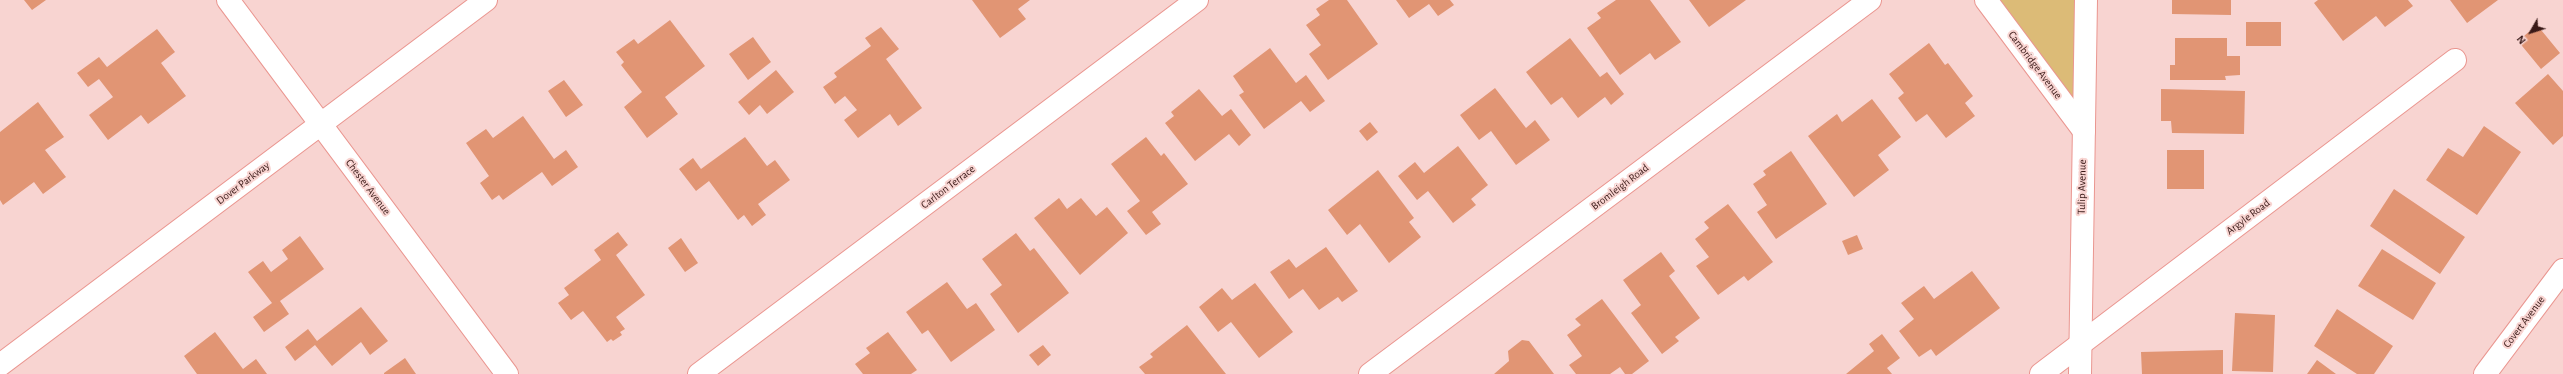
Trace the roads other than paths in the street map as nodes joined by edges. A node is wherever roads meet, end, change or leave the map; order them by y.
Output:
1 (228, 0) edge
2 (486, 0) edge
3 (1197, 0) edge
4 (1870, 0) edge
5 (1986, 0) edge
6 (2086, 0) edge
7 (2454, 60) dead end
8 (321, 124) junction
9 (2084, 131) junction
10 (2563, 270) edge
11 (2081, 345) junction
12 (0, 365) edge
13 (507, 374) edge
14 (699, 374) edge
15 (1370, 374) edge
16 (2041, 374) edge
17 (2080, 374) edge
18 (2485, 374) edge

1 - 8 street, Chester Avenue
2 - 8 street, Dover Parkway
3 - 14 street, Carlton Terrace
4 - 15 street, Bromleigh Road
5 - 9 street, Cambridge Avenue
6 - 9 street, Tulip Avenue
7 - 11 street, Argyle Road
8 - 12 street, Dover Parkway
8 - 13 street, Chester Avenue
9 - 11 street, Tulip Avenue
10 - 18 street, Covert Avenue
11 - 16 street, Argyle Road
11 - 17 street, Tulip Avenue

